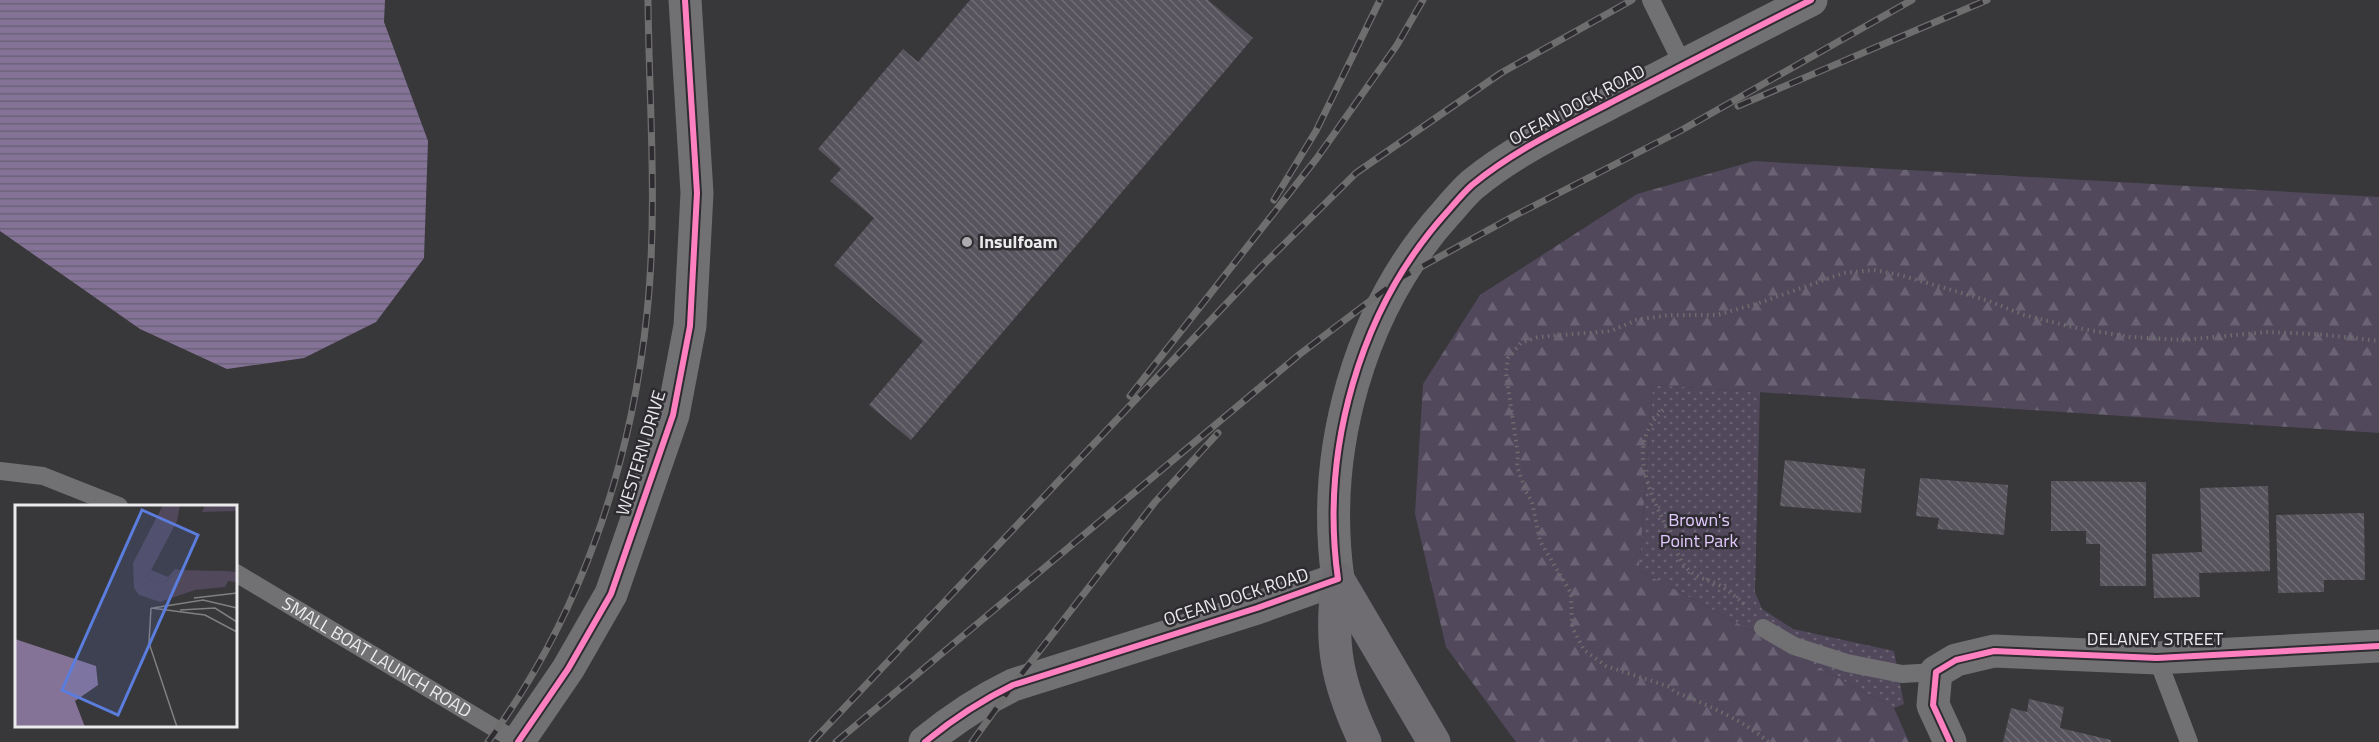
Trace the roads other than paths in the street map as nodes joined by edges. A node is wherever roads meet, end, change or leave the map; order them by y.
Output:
1 (685, 0) edge
2 (1651, 0) edge
3 (1810, 0) edge
4 (1683, 65) junction
5 (0, 471) edge
6 (114, 505) edge
7 (237, 574) edge
8 (1338, 579) junction
9 (1763, 628) road end
10 (2379, 646) edge
11 (2157, 658) junction
12 (1936, 672) junction
13 (518, 742) edge
14 (925, 742) edge
15 (1365, 742) edge
16 (1434, 742) edge
17 (1950, 742) edge
18 (2189, 742) edge

1 - 13 street, WESTERN DRIVE
2 - 4 lane
3 - 4 street, OCEAN DOCK ROAD
4 - 8 street, OCEAN DOCK ROAD
5 - 6 lane
7 - 13 lane, SMALL BOAT LAUNCH ROAD
8 - 14 street, OCEAN DOCK ROAD
8 - 15 main road
8 - 16 main road
9 - 12 lane
10 - 11 street, DELANEY STREET
11 - 12 street, DELANEY STREET
11 - 18 lane
12 - 17 street

